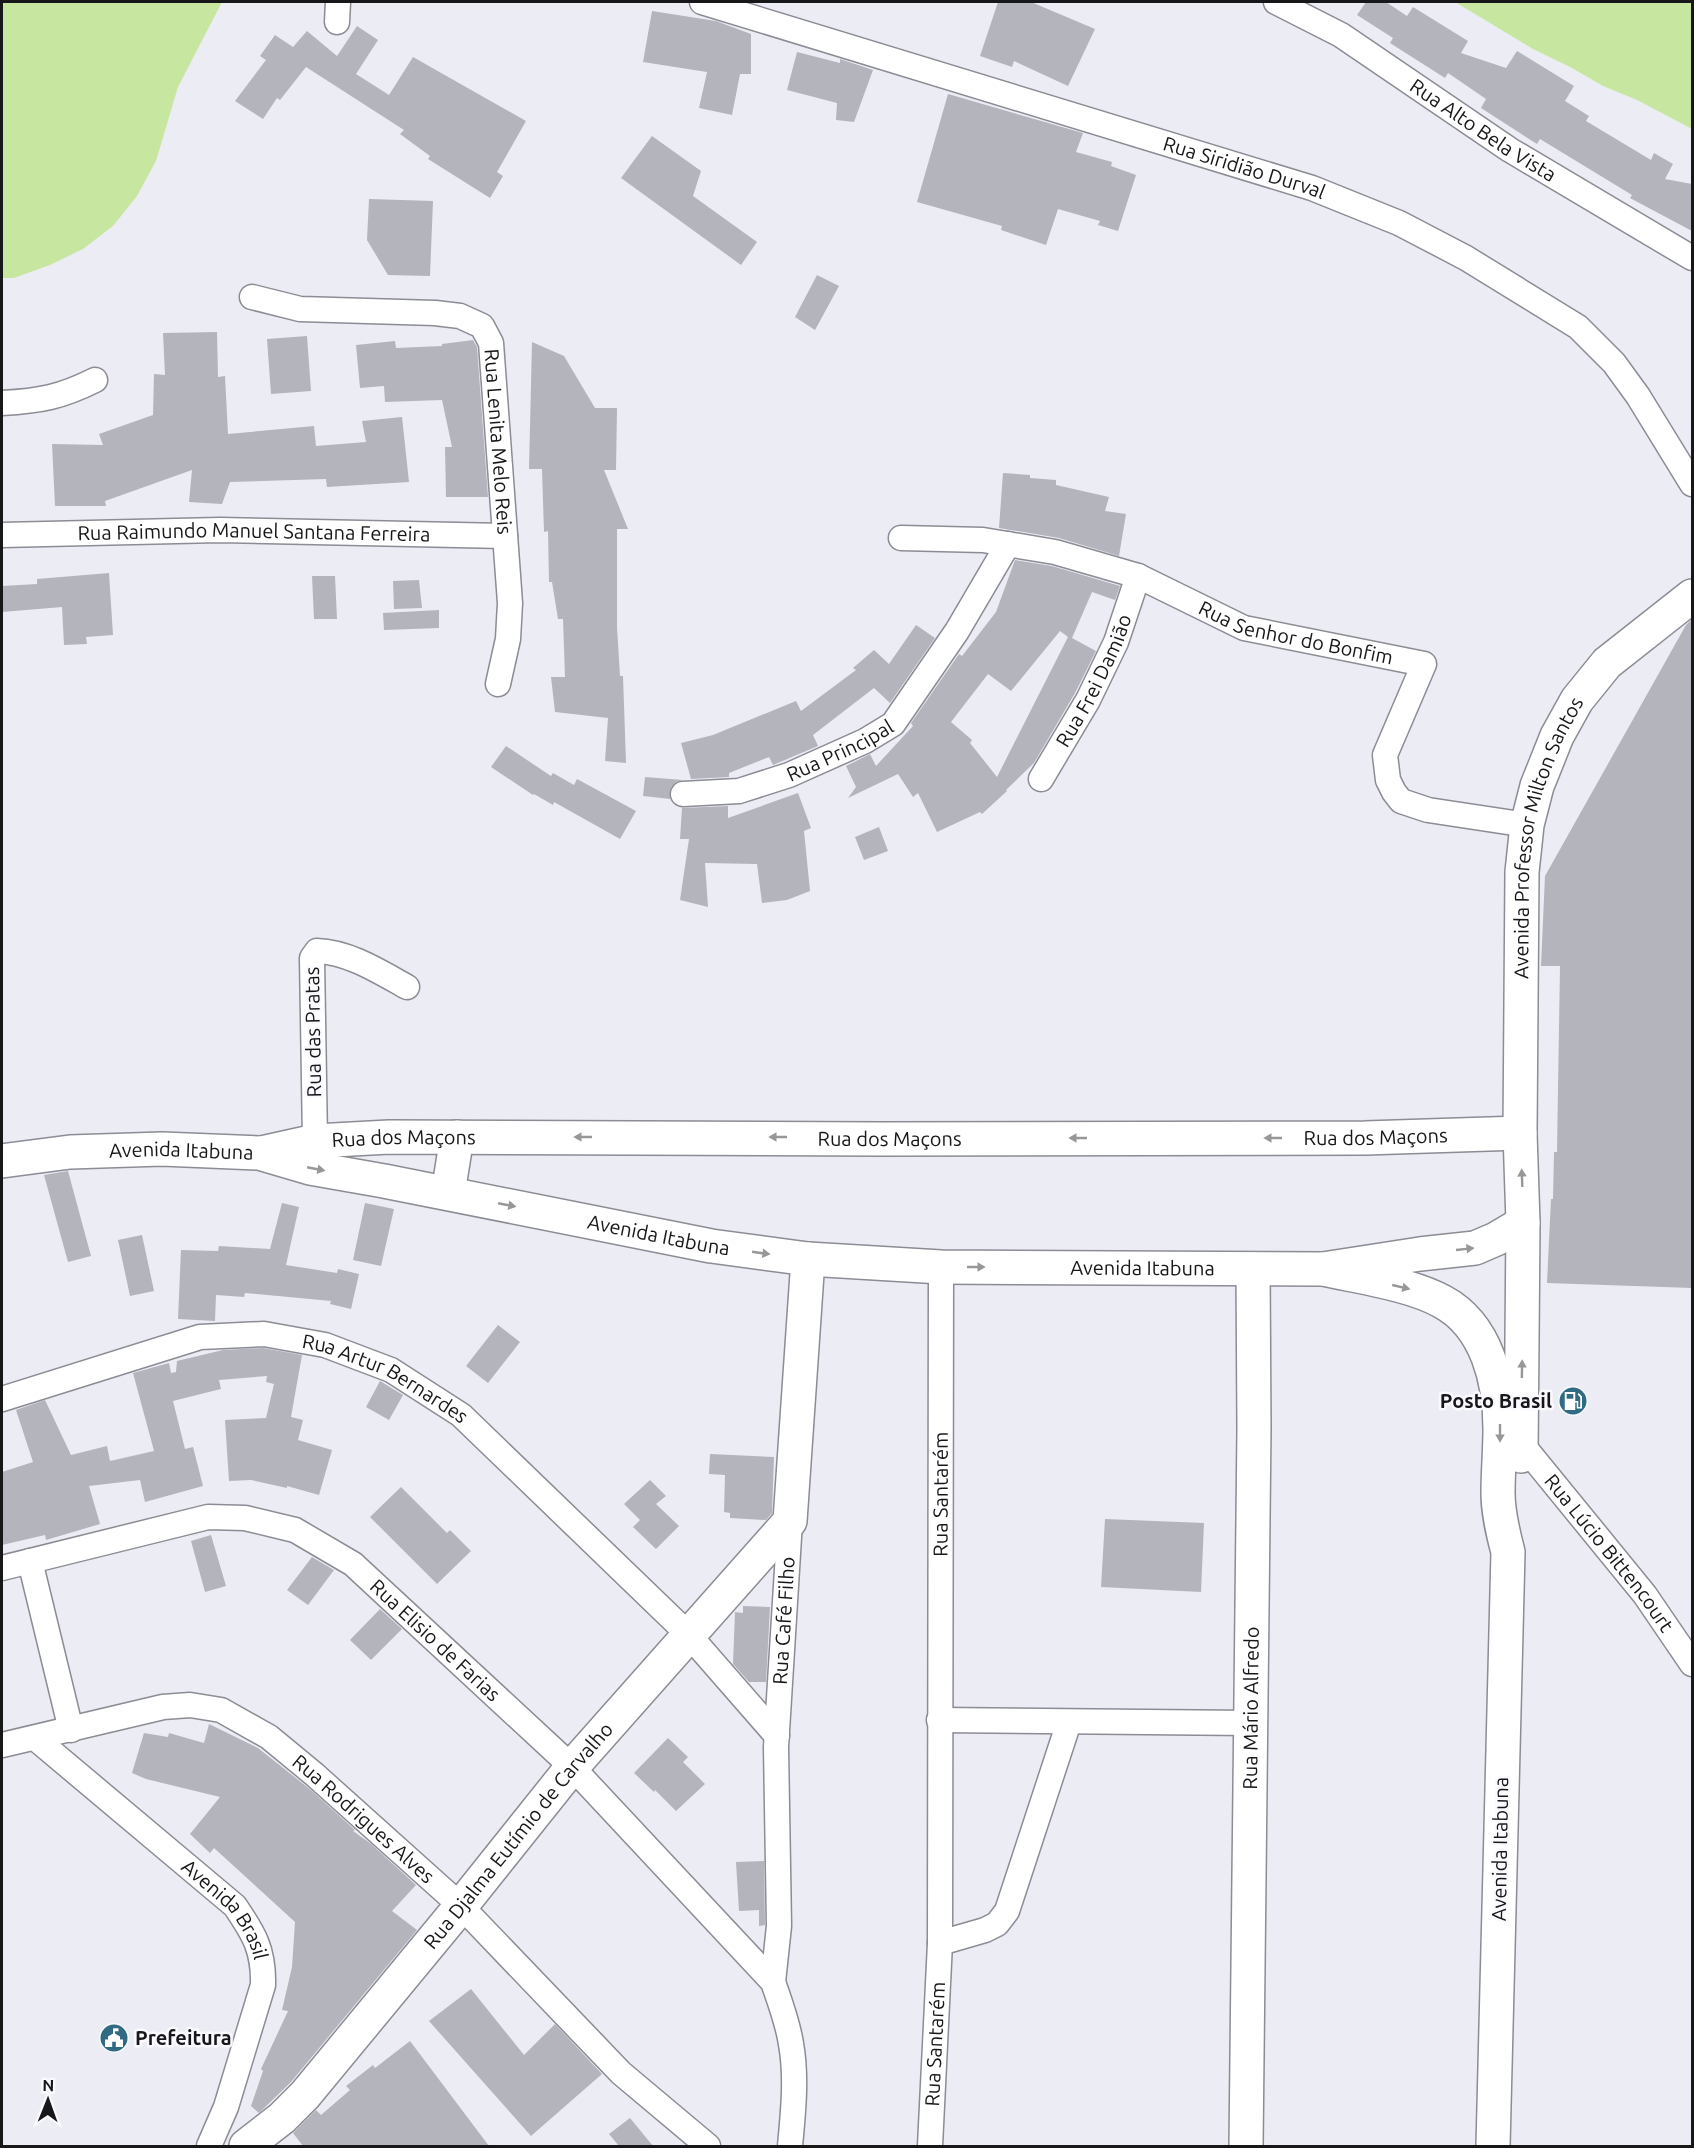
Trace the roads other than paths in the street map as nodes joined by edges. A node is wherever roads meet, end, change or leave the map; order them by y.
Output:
1 (702, 2) edge
2 (1276, 2) edge
3 (1692, 258) edge
4 (252, 297) dead end
5 (96, 380) dead end
6 (2, 403) edge
7 (1692, 484) edge
8 (2, 535) edge
9 (505, 536) junction
10 (901, 538) dead end
11 (1008, 544) junction
12 (1138, 576) junction
13 (1692, 596) edge
14 (498, 684) dead end
15 (1041, 779) dead end
16 (684, 794) dead end
17 (1527, 825) junction
18 (407, 987) dead end
19 (1520, 1133) junction
20 (457, 1137) junction
21 (315, 1141) junction
22 (259, 1153) junction
23 (2, 1161) edge
24 (448, 1193) junction
25 (1523, 1223) junction
26 (808, 1259) junction
27 (941, 1267) junction
28 (1253, 1269) junction
29 (1323, 1269) junction
30 (2, 1399) edge
31 (1521, 1443) junction
32 (790, 1521) junction
33 (1508, 1552) junction
34 (30, 1561) junction
35 (2, 1568) edge
36 (688, 1634) junction
37 (1692, 1664) edge
38 (939, 1720) junction
39 (1069, 1722) junction
40 (1250, 1724) junction
41 (71, 1730) junction
42 (777, 1736) junction
43 (35, 1738) junction
44 (2, 1745) edge
45 (572, 1767) junction
46 (461, 1906) junction
47 (940, 1943) junction
48 (773, 1982) junction
49 (209, 2146) edge
50 (246, 2146) edge
51 (708, 2146) edge
52 (790, 2146) edge
53 (930, 2146) edge
54 (1246, 2146) edge
55 (1493, 2146) edge

1 - 7 street, Rua Siridião Durval
2 - 3 street, Rua Alto Bela Vista
4 - 9 street, Rua Lenita Melo Reis
5 - 6 street
8 - 9 street, Rua Raimundo Manuel Santana Ferreira
9 - 14 street, Rua Lenita Melo Reis
10 - 11 street, Rua Senhor do Bonfim
11 - 12 street, Rua Senhor do Bonfim
11 - 16 street, Rua Principal
12 - 15 street, Rua Frei Damião
12 - 17 street, Rua Senhor do Bonfim
13 - 17 main road, Avenida Professor Milton Santos
17 - 19 main road, Avenida Professor Milton Santos
18 - 21 street, Rua das Pratas
19 -> 20 main road, Rua dos Maçons
25 -> 19 main road, Avenida Professor Milton Santos
20 - 21 main road, Rua dos Maçons
20 - 24 main road
21 - 22 main road, Rua dos Maçons
22 - 23 main road, Avenida Itabuna
22 -> 24 main road, Avenida Itabuna
24 -> 26 main road, Avenida Itabuna
29 -> 25 main road, Avenida Itabuna
31 -> 25 main road, Avenida Itabuna
26 - 27 main road, Avenida Itabuna
26 - 32 main road, Rua Café Filho
27 -> 28 main road, Avenida Itabuna
27 - 38 street, Rua Santarém
28 - 29 main road, Avenida Itabuna
28 - 40 main road, Rua Mário Alfredo
29 -> 33 main road, Avenida Itabuna
30 - 36 street, Rua Artur Bernardes
31 - 33 main road, Avenida Itabuna
31 - 37 street, Rua Lúcio Bittencourt
32 - 36 main road, Rua Djalma Eutímio de Carvalho
32 - 42 street, Rua Café Filho
33 - 55 main road, Avenida Itabuna
34 - 35 street, Rua Elisio de Farias
34 - 41 street
34 - 45 street, Rua Elisio de Farias
36 - 42 street, Rua Artur Bernardes
36 - 45 main road, Rua Djalma Eutímio de Carvalho
38 - 39 street
38 - 47 street, Rua Santarém
39 - 40 street
39 - 47 street
40 - 54 main road, Rua Mário Alfredo
41 - 43 street, Rua Rodrigues Alves
41 - 46 street, Rua Rodrigues Alves
42 - 48 street, Rua Café Filho
43 - 44 street, Rua Rodrigues Alves
43 - 49 street, Avenida Brasil
45 - 46 main road, Rua Djalma Eutímio de Carvalho
45 - 48 street, Rua Elisio de Farias
46 - 50 main road, Rua Djalma Eutímio de Carvalho
46 - 51 street, Rua Rodrigues Alves
47 - 53 street, Rua Santarém
48 - 52 street

